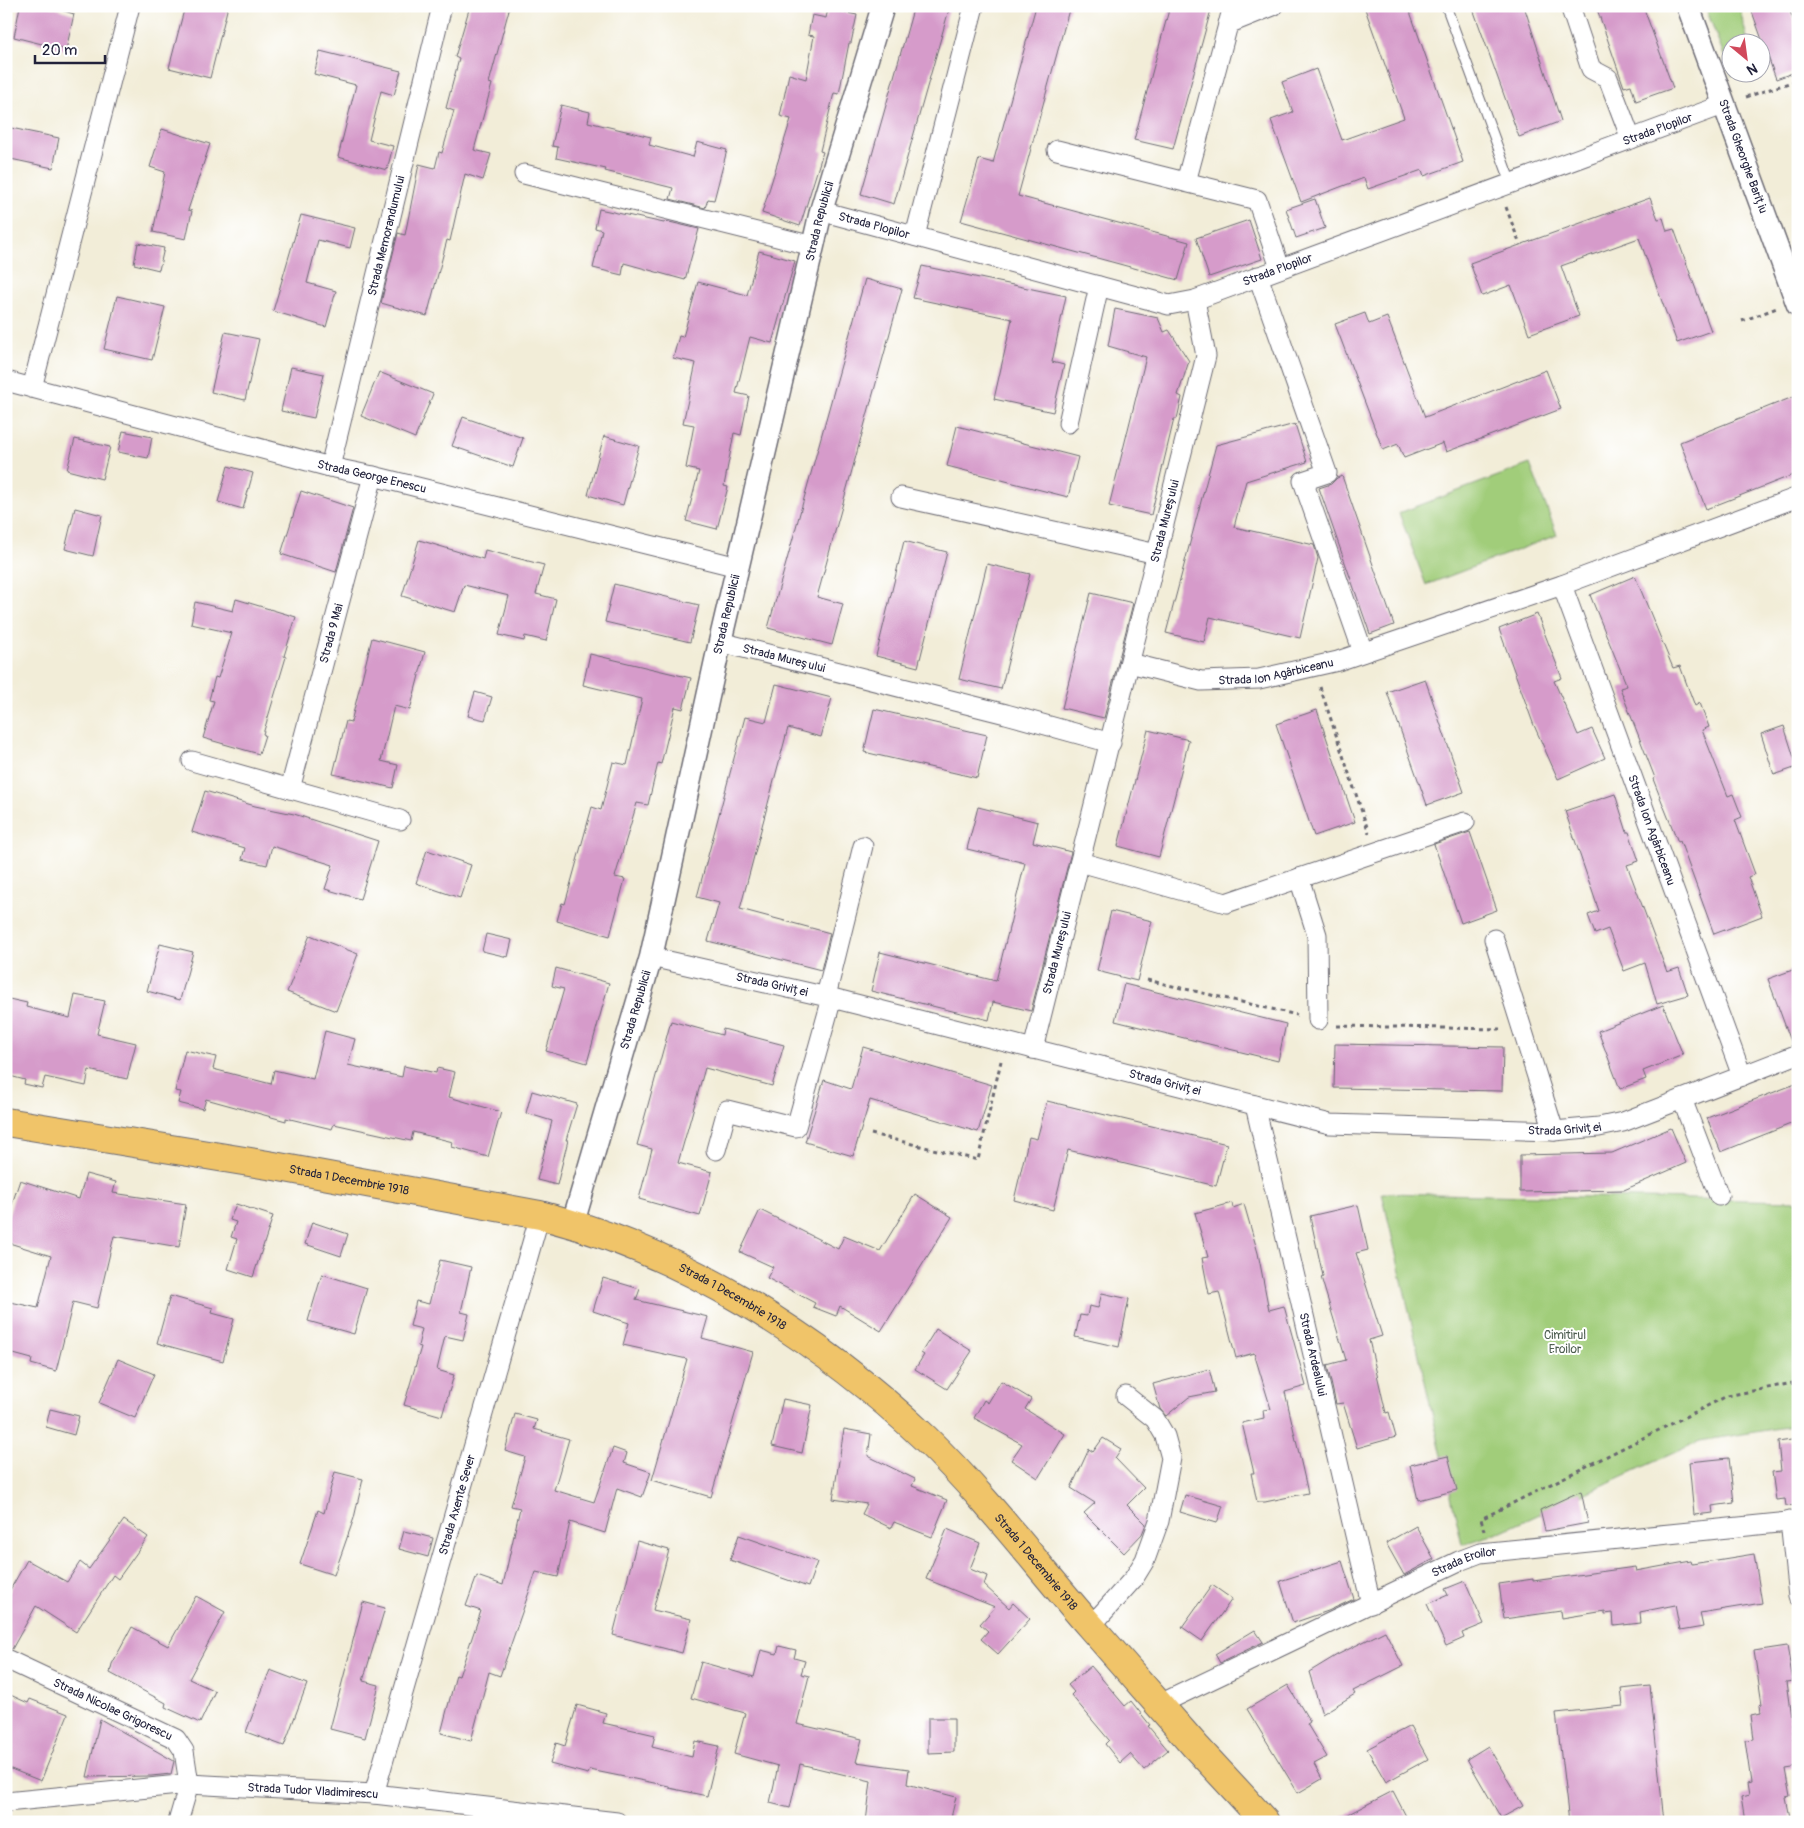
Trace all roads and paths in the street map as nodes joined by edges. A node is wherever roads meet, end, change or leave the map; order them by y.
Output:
1 (130, 6) edge
2 (442, 6) edge
3 (882, 6) edge
4 (974, 6) edge
5 (1273, 6) edge
6 (1446, 6) edge
7 (1570, 6) edge
8 (1688, 6) edge
9 (1231, 15) edge
10 (1798, 80) edge
11 (1724, 105) junction
12 (1631, 139) junction
13 (1057, 150) dead end
14 (524, 174) dead end
15 (1186, 182) junction
16 (1505, 185) junction
17 (821, 211) junction
18 (915, 236) junction
19 (1520, 245) dead end
20 (813, 246) junction
21 (1280, 268) junction
22 (1258, 276) junction
23 (1099, 286) junction
24 (1195, 300) junction
25 (1797, 303) edge
26 (1742, 321) dead end
27 (6, 381) edge
28 (32, 388) junction
29 (1068, 423) dead end
30 (330, 467) junction
31 (373, 476) junction
32 (901, 497) dead end
33 (1798, 497) edge
34 (1157, 554) junction
35 (738, 567) junction
36 (1562, 585) junction
37 (720, 642) junction
38 (1363, 652) junction
39 (1130, 664) junction
40 (1314, 667) junction
41 (1111, 742) junction
42 (192, 762) dead end
43 (290, 789) junction
44 (400, 820) dead end
45 (1465, 822) dead end
46 (863, 846) dead end
47 (1376, 852) junction
48 (1080, 862) junction
49 (1299, 878) junction
50 (1494, 939) dead end
51 (651, 958) junction
52 (829, 997) junction
53 (1318, 1020) dead end
54 (1006, 1042) junction
55 (1033, 1049) junction
56 (1798, 1054) edge
57 (1742, 1076) junction
58 (1682, 1099) junction
59 (1255, 1105) junction
60 (6, 1122) edge
61 (1554, 1131) junction
62 (872, 1134) dead end
63 (716, 1150) dead end
64 (1719, 1196) dead end
65 (540, 1215) junction
66 (573, 1223) junction
67 (1798, 1382) edge
68 (1126, 1396) dead end
69 (1794, 1521) edge
70 (1489, 1553) junction
71 (1798, 1597) edge
72 (1370, 1604) junction
73 (1091, 1626) junction
74 (6, 1659) edge
75 (1160, 1704) junction
76 (189, 1784) junction
77 (374, 1794) junction
78 (6, 1802) edge
79 (178, 1822) edge
80 (617, 1822) edge
81 (1265, 1822) edge

1 - 28 street
2 - 30 street, Strada Memorandumului
3 - 17 street, Strada Republicii
4 - 18 street
5 - 9 street
6 - 16 lane
7 - 12 street
8 - 11 street, Strada Gheorghe Barițiu
9 - 15 street
10 - 11 path
11 - 12 street, Strada Plopilor
11 - 25 street, Strada Gheorghe Barițiu
12 - 16 street, Strada Plopilor
13 - 15 street
14 - 20 street
15 - 21 street
16 - 19 path
16 - 21 street, Strada Plopilor
17 - 18 street, Strada Plopilor
17 - 20 street, Strada Republicii
18 - 23 street, Strada Plopilor
20 - 35 street, Strada Republicii
21 - 22 street, Strada Plopilor
22 - 24 street, Strada Plopilor
22 - 38 street
23 - 24 street, Strada Plopilor
23 - 29 street
24 - 34 street, Strada Mureșului
25 - 26 path
27 - 28 street, Strada George Enescu
28 - 30 street, Strada George Enescu
30 - 31 street, Strada George Enescu
31 - 35 street, Strada George Enescu
31 - 43 street, Strada 9 Mai
32 - 34 street
33 - 36 street, Strada Ion Agârbiceanu
34 - 39 street, Strada Mureșului
35 - 37 street, Strada Republicii
36 - 38 street, Strada Ion Agârbiceanu
36 - 57 street, Strada Ion Agârbiceanu
37 - 41 street, Strada Mureșului
37 - 51 street, Strada Republicii
38 - 40 street, Strada Ion Agârbiceanu
39 - 40 street, Strada Ion Agârbiceanu
39 - 41 street, Strada Mureșului
40 - 47 path
41 - 48 street, Strada Mureșului
42 - 43 street
43 - 44 street
45 - 47 street
46 - 52 street
47 - 49 street
48 - 49 street
48 - 55 street, Strada Mureșului
49 - 53 street
50 - 61 street
51 - 52 street, Strada Griviței
51 - 66 street, Strada Republicii
52 - 54 street, Strada Griviței
52 - 63 street
54 - 55 street, Strada Griviței
54 - 62 path
55 - 59 street, Strada Griviței
56 - 57 street, Strada Griviței
57 - 58 street, Strada Griviței
58 - 61 street, Strada Griviței
58 - 64 street
59 - 61 street, Strada Griviței
59 - 72 street, Strada Ardealului
60 - 65 main road, Strada 1 Decembrie 1918
65 - 66 main road, Strada 1 Decembrie 1918
65 - 77 street, Strada Axente Sever
66 - 73 main road, Strada 1 Decembrie 1918
67 - 70 path
68 - 73 street
69 - 70 street, Strada Eroilor
69 - 71 street
70 - 72 street, Strada Eroilor
72 - 75 street, Strada Eroilor
73 - 75 main road, Strada 1 Decembrie 1918
74 - 76 street, Strada Nicolae Grigorescu
75 - 81 main road, Strada 1 Decembrie 1918
76 - 77 street, Strada Tudor Vladimirescu
76 - 78 street, Strada Tudor Vladimirescu
76 - 79 street
77 - 80 street, Strada Tudor Vladimirescu

